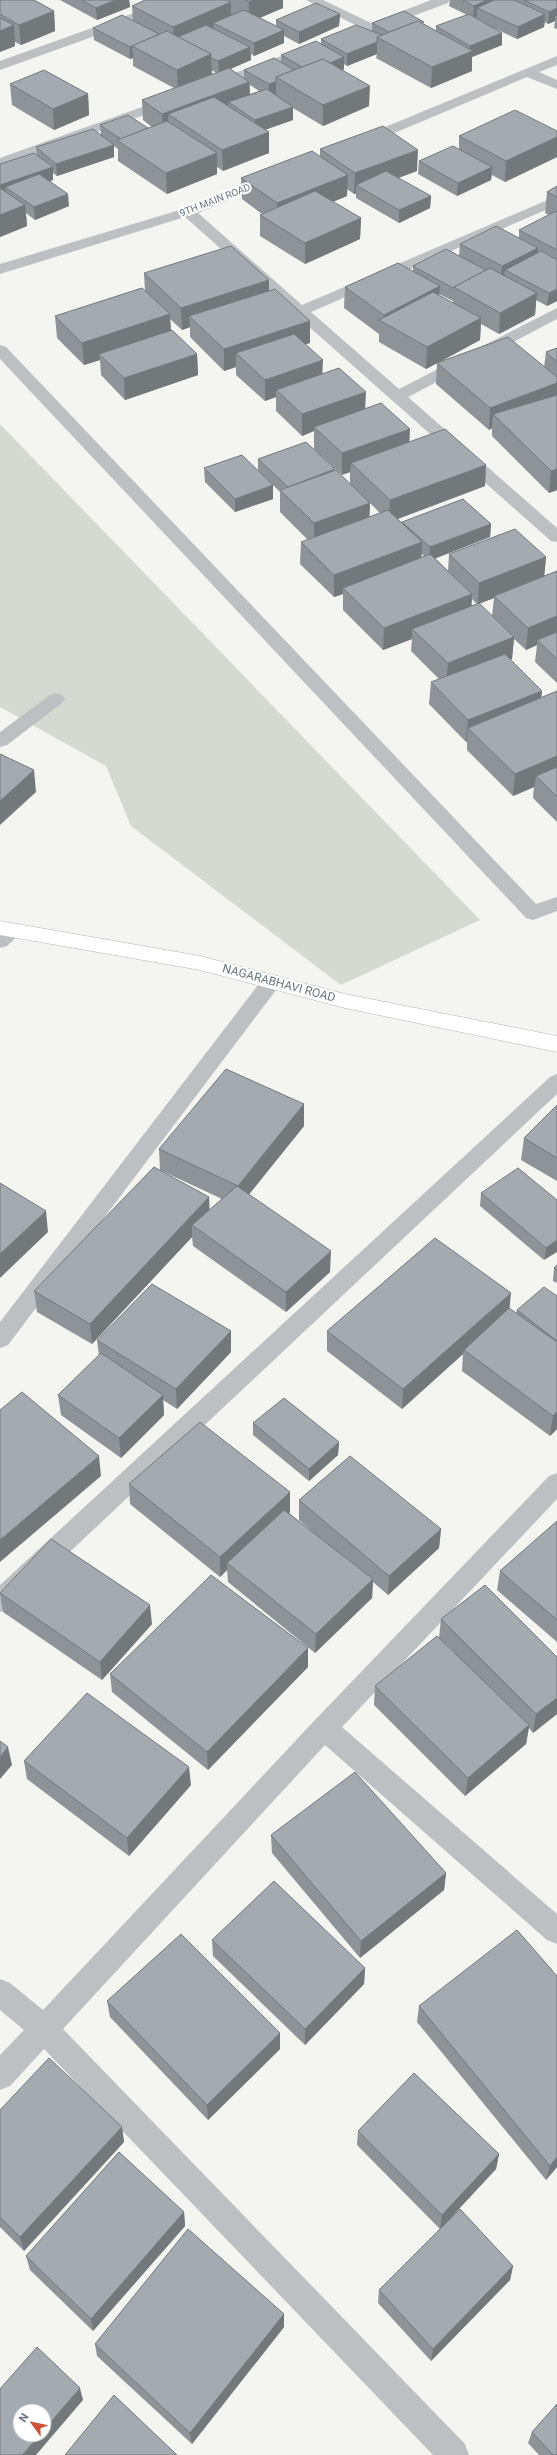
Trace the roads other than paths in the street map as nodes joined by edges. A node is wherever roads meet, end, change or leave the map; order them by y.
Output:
1 (182, 0) edge
2 (313, 0) edge
3 (443, 0) edge
4 (371, 28) junction
5 (557, 60) edge
6 (0, 66) edge
7 (529, 73) junction
8 (557, 85) edge
9 (200, 90) edge
10 (185, 95) edge
11 (348, 147) edge
12 (0, 163) edge
13 (282, 173) edge
14 (557, 200) edge
15 (188, 212) junction
16 (0, 269) edge
17 (300, 310) junction
18 (557, 313) edge
19 (0, 350) edge
20 (398, 396) junction
21 (557, 537) edge
22 (56, 699) dead end
23 (0, 741) edge
24 (557, 904) edge
25 (4, 934) edge
26 (272, 981) junction
27 (557, 1044) edge
28 (557, 1082) edge
29 (0, 1339) edge
30 (557, 1483) edge
31 (0, 1601) edge
32 (324, 1728) junction
33 (557, 1931) edge
34 (0, 1992) edge
35 (43, 2028) junction
36 (0, 2076) edge
37 (454, 2455) edge

1 - 6 street
2 - 4 street
3 - 4 street
4 - 9 street
5 - 7 street
7 - 8 street
7 - 11 street
10 - 12 street
13 - 15 street, 9TH MAIN ROAD
14 - 17 street
15 - 16 street, 9TH MAIN ROAD
15 - 17 street
17 - 20 street
18 - 20 street
19 - 24 street
20 - 21 street
22 - 23 street
25 - 26 main road, NAGARABHAVI ROAD
26 - 27 main road, NAGARABHAVI ROAD
26 - 29 street
28 - 31 street
30 - 32 street
32 - 33 street
32 - 35 street
34 - 35 street
35 - 36 street
35 - 37 street

